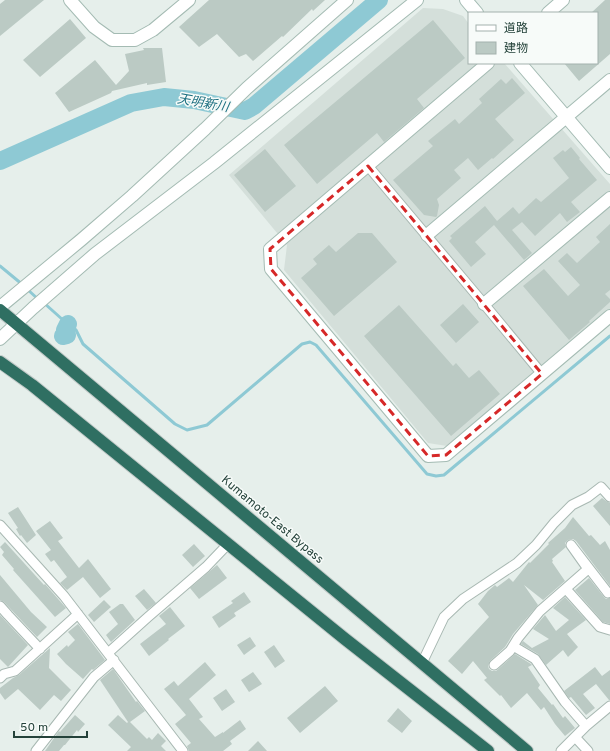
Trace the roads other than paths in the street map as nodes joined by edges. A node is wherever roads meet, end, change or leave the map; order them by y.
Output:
1 (70, 0) edge
2 (188, 0) edge
3 (347, 0) edge
4 (417, 0) edge
5 (466, 0) edge
6 (563, 0) edge
7 (476, 12) edge
8 (549, 12) edge
9 (487, 64) edge
10 (521, 64) edge
11 (610, 80) edge
12 (567, 117) junction
13 (368, 166) junction
14 (610, 168) edge
15 (610, 198) edge
16 (427, 235) junction
17 (484, 304) junction
18 (0, 309) edge
19 (610, 316) edge
20 (16, 324) junction
21 (0, 338) edge
22 (0, 362) edge
23 (542, 374) junction
24 (610, 497) edge
25 (0, 525) edge
26 (228, 544) junction
27 (566, 589) junction
28 (608, 593) dead end
29 (0, 606) edge
30 (78, 614) junction
31 (610, 630) edge
32 (513, 646) junction
33 (40, 648) junction
34 (111, 656) junction
35 (422, 663) junction
36 (494, 665) dead end
37 (1, 674) edge
38 (610, 706) edge
39 (586, 726) junction
40 (575, 737) junction
41 (36, 751) edge
42 (184, 751) edge
43 (488, 751) edge
44 (527, 751) edge
45 (561, 751) edge
46 (588, 751) edge

1 - 2 street
3 - 18 street
4 - 20 street
5 - 7 street
6 - 8 street
9 - 13 street
10 - 12 street
11 - 12 street
12 - 14 street
12 - 16 street
13 - 16 street
13 - 23 street
15 - 17 street
16 - 17 street
17 - 23 street
18 - 20 highway, Kumamoto-East Bypass
19 - 23 street
20 - 21 street
20 - 35 highway, Kumamoto-East Bypass
22 - 26 highway
24 - 35 street
25 - 30 street
26 - 34 street
26 - 43 highway
27 - 28 street
27 - 31 street
27 - 32 street
29 - 33 street
30 - 33 street
30 - 34 street
32 - 36 street
32 - 39 street
33 - 37 street
34 - 41 street
34 - 42 street
35 - 44 highway, Kumamoto-East Bypass
38 - 39 street
39 - 40 street
40 - 45 street
40 - 46 street

